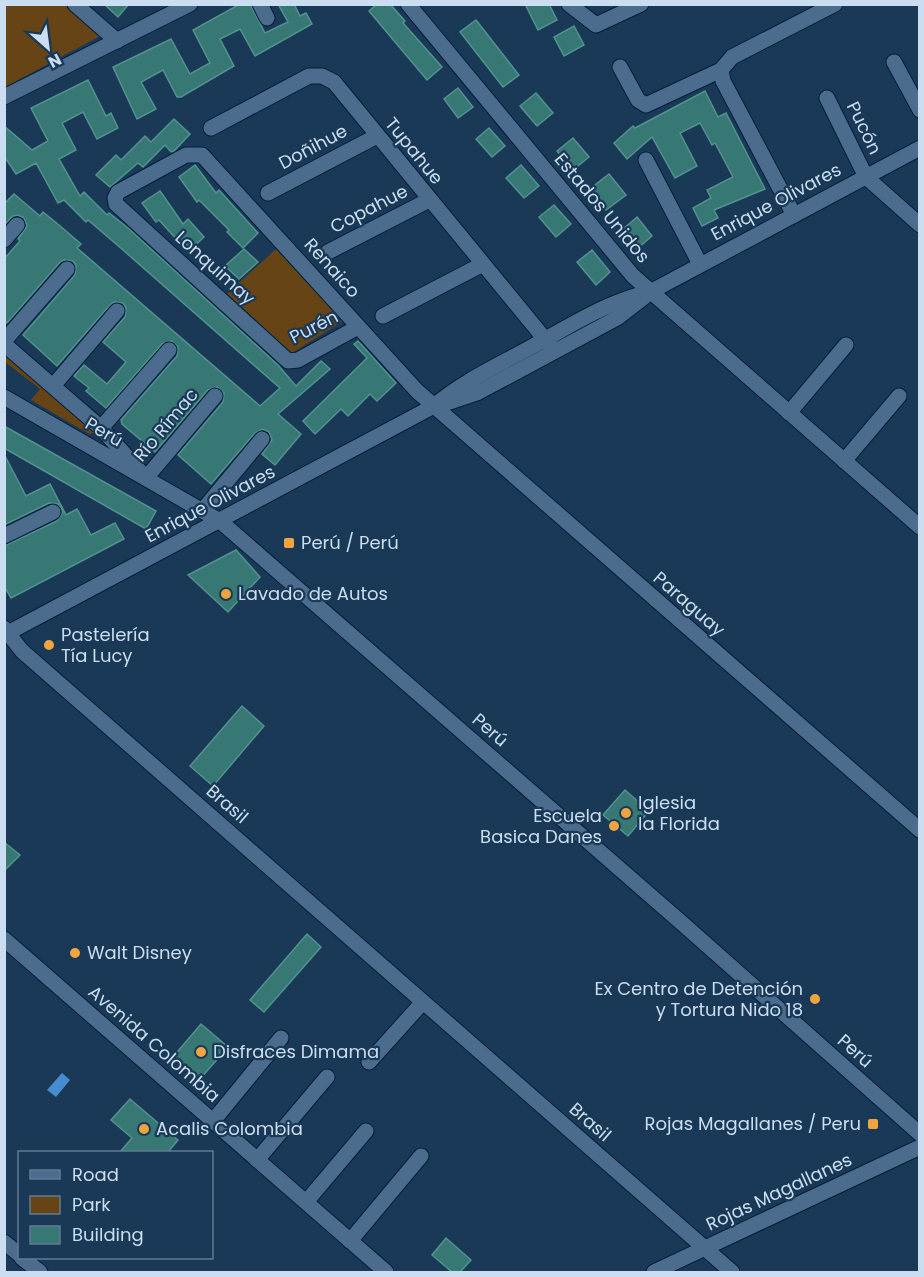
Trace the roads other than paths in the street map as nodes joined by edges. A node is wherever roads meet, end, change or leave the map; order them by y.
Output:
1 (75, 4) edge
2 (190, 4) edge
3 (408, 4) edge
4 (569, 4) edge
5 (641, 4) edge
6 (835, 4) edge
7 (117, 41) junction
8 (894, 62) dead end
9 (620, 67) dead end
10 (722, 70) junction
11 (4, 97) edge
12 (827, 98) dead end
13 (920, 110) edge
14 (211, 128) dead end
15 (376, 136) junction
16 (920, 148) edge
17 (646, 160) dead end
18 (866, 177) junction
19 (268, 193) dead end
20 (429, 200) junction
21 (116, 204) joint
22 (794, 215) junction
23 (17, 225) dead end
24 (920, 225) edge
25 (4, 240) edge
26 (328, 252) dead end
27 (700, 264) junction
28 (481, 265) junction
29 (66, 269) dead end
30 (650, 291) junction
31 (117, 311) dead end
32 (382, 316) dead end
33 (358, 327) junction
34 (4, 343) edge
35 (846, 345) dead end
36 (550, 346) junction
37 (169, 350) dead end
38 (288, 361) joint
39 (53, 386) junction
40 (215, 396) dead end
41 (899, 396) dead end
42 (4, 397) edge
43 (434, 406) junction
44 (789, 412) junction
45 (101, 428) junction
46 (262, 439) dead end
47 (844, 461) junction
48 (146, 478) junction
49 (202, 511) junction
50 (53, 512) dead end
51 (220, 521) junction
52 (920, 527) edge
53 (4, 536) edge
54 (5, 632) edge
55 (920, 830) edge
56 (4, 939) edge
57 (423, 1002) junction
58 (281, 1038) dead end
59 (369, 1062) dead end
60 (327, 1077) dead end
61 (213, 1121) junction
62 (366, 1131) dead end
63 (920, 1134) edge
64 (920, 1147) edge
65 (421, 1156) dead end
66 (257, 1160) junction
67 (306, 1202) junction
68 (350, 1241) junction
69 (4, 1242) edge
70 (705, 1248) junction
71 (18, 1254) edge
72 (25, 1259) edge
73 (40, 1272) edge
74 (386, 1272) edge
75 (654, 1272) edge
76 (732, 1272) edge

1 - 7 street
2 - 7 street
3 - 30 street, Estados Unidos
4 - 5 street
6 - 10 street
7 - 11 street
8 - 13 street
9 - 10 street
10 - 22 street
12 - 18 street, Pucón
14 - 15 street, Tupahue
15 - 19 street, Doñihue
15 - 20 street, Tupahue
16 - 18 street, Enrique Olivares
17 - 27 street
18 - 22 street, Enrique Olivares
18 - 24 street
20 - 26 street, Copahue
20 - 28 street, Tupahue
21 - 33 street, Renaico
21 - 38 street, Lonquimay
22 - 27 street, Enrique Olivares
23 - 25 street
27 - 30 street, Enrique Olivares
28 - 32 street
28 - 36 street, Tupahue
29 - 34 street
30 - 36 street, Enrique Olivares
30 - 44 street, Estados Unidos
31 - 39 street
33 - 38 street, Purén
33 - 43 street, Renaico
34 - 39 street
35 - 44 street
36 - 43 street, Enrique Olivares
37 - 45 street
39 - 45 street
40 - 48 street, Río Rímac
41 - 47 street
42 - 48 street, Perú
43 - 51 street, Enrique Olivares
43 - 55 street, Paraguay
44 - 47 street, Estados Unidos
45 - 48 street
46 - 49 street
47 - 52 street, Estados Unidos
48 - 49 street, Perú
49 - 51 street, Perú
50 - 53 street
51 - 54 street, Enrique Olivares
51 - 63 street, Perú
54 - 57 street, Brasil
56 - 61 street, Avenida Colombia
57 - 59 street
57 - 70 street, Brasil
58 - 61 street
60 - 66 street
61 - 66 street, Avenida Colombia
62 - 67 street
64 - 70 street, Rojas Magallanes
65 - 68 street
66 - 67 street, Avenida Colombia
67 - 68 street, Avenida Colombia
68 - 74 street, Avenida Colombia
69 - 71 street
70 - 75 street, Rojas Magallanes
70 - 76 street, Brasil
72 - 73 street

